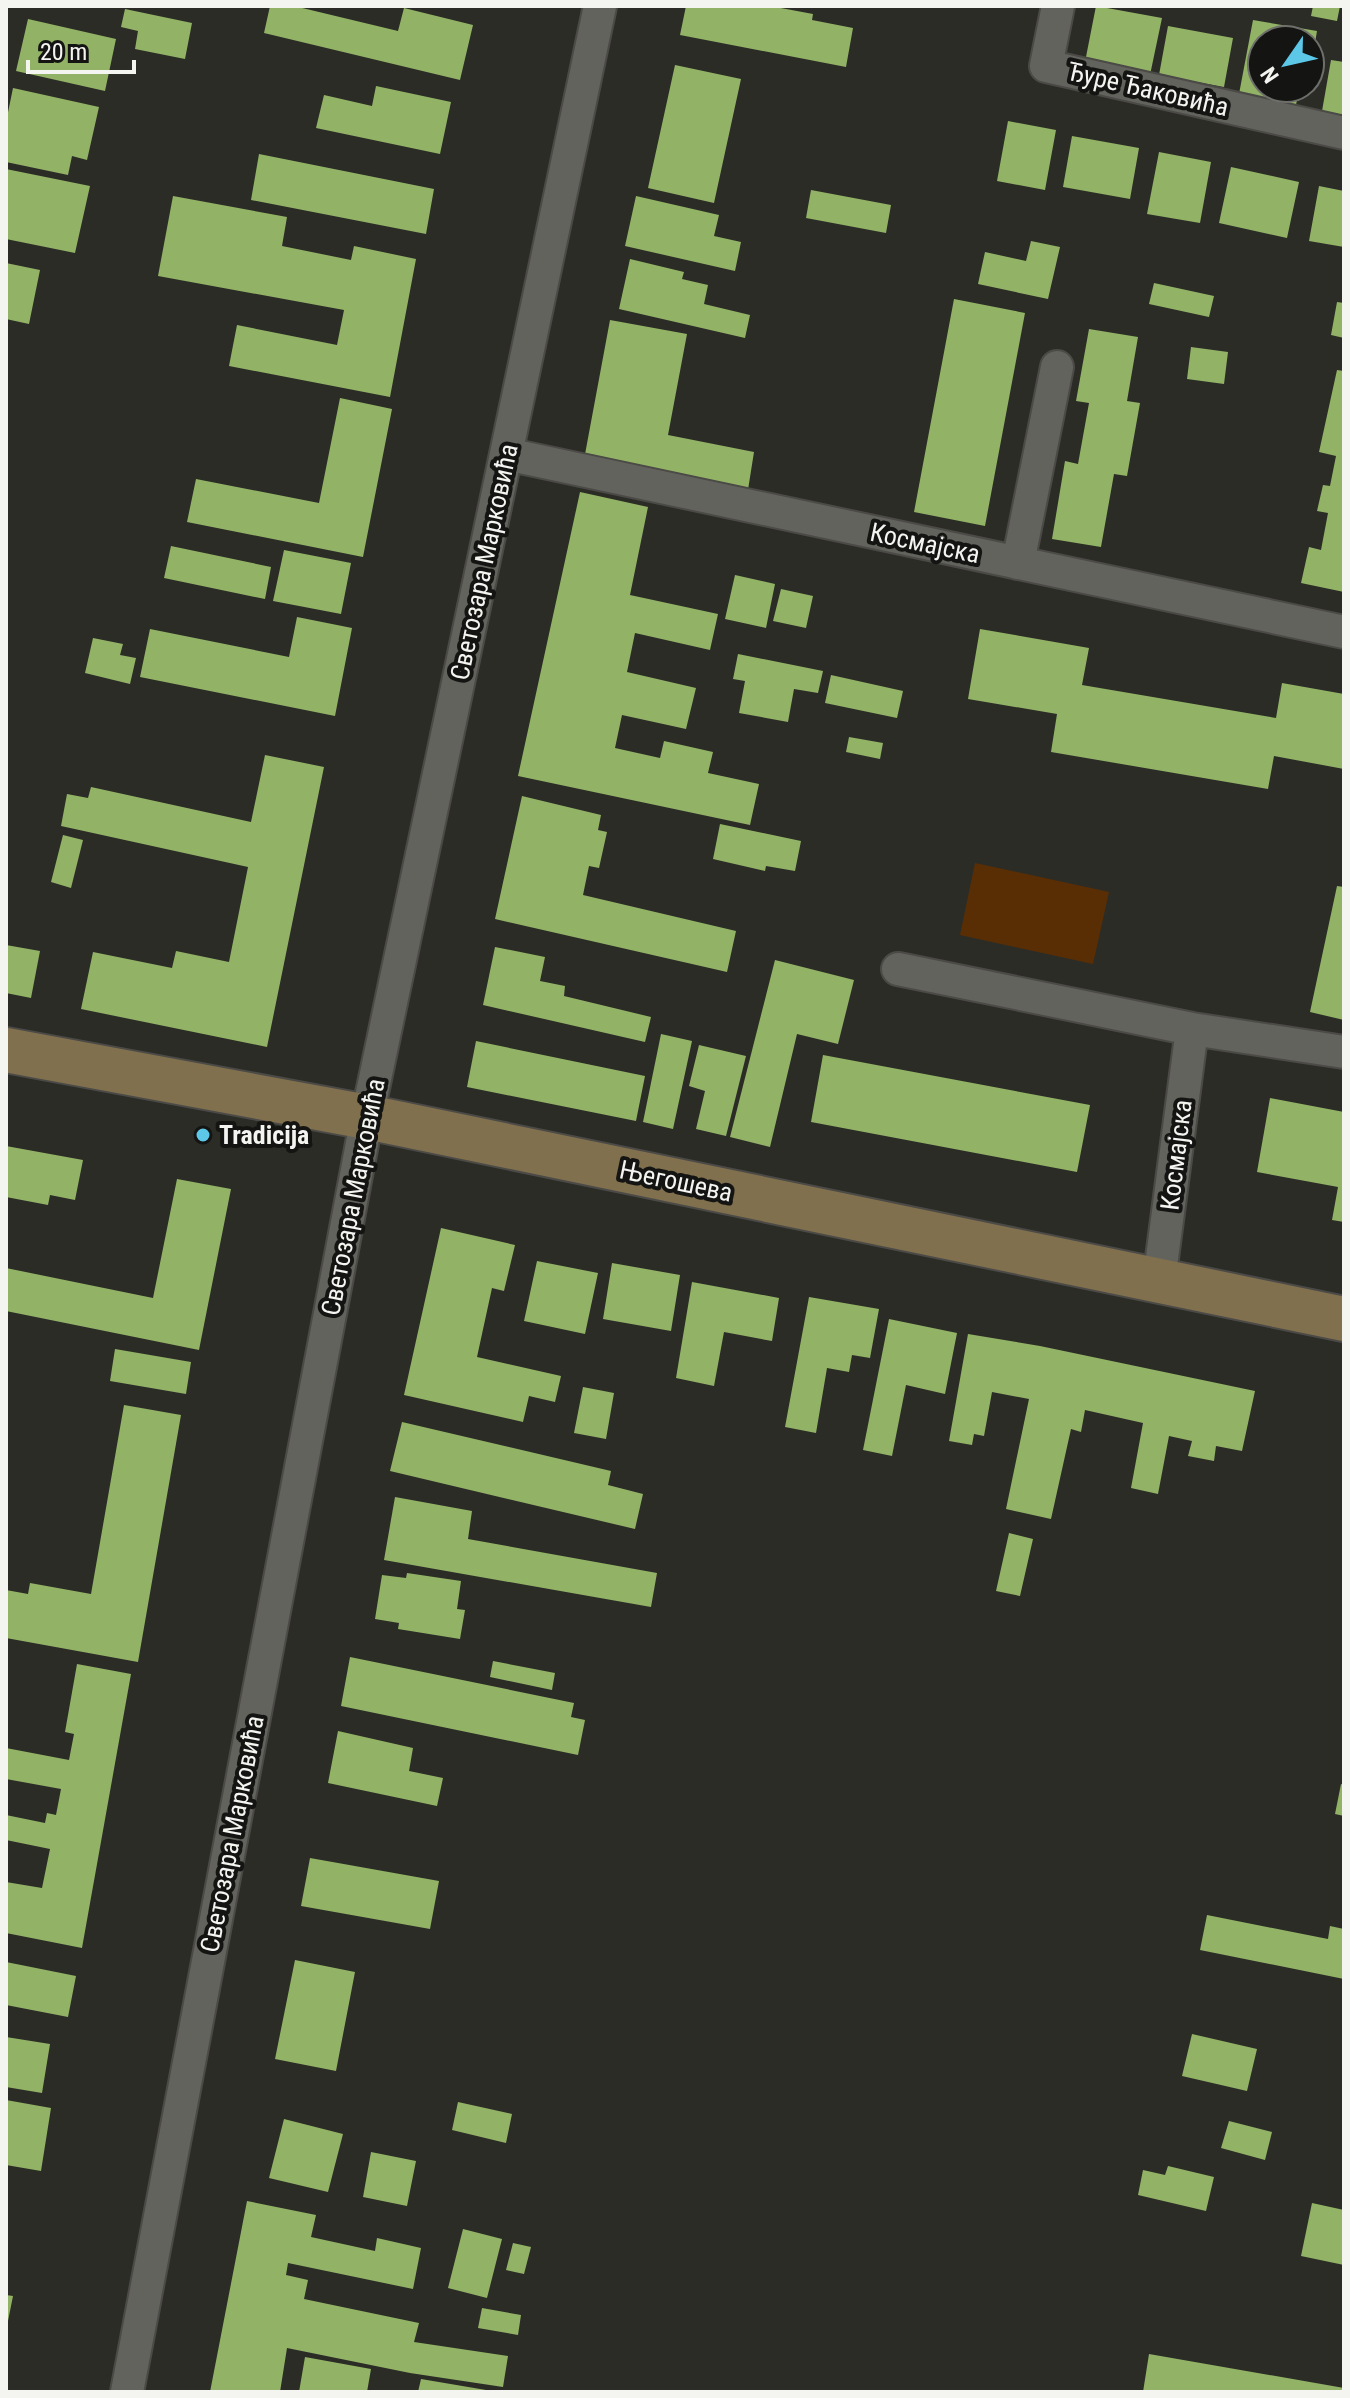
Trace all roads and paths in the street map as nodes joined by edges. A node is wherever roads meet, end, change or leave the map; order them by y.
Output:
1 (600, 6) edge
2 (1058, 6) edge
3 (1344, 133) edge
4 (1057, 367) dead end
5 (506, 454) junction
6 (1018, 563) junction
7 (1344, 632) edge
8 (898, 969) dead end
9 (1192, 1029) junction
10 (6, 1050) edge
11 (1344, 1052) edge
12 (367, 1117) junction
13 (1159, 1281) junction
14 (1344, 1319) edge
15 (127, 2392) edge

1 - 5 street, Светозара Марковића
2 - 3 street, Ђуре Ђаковића
4 - 6 street
5 - 6 street, Космајска
5 - 12 street, Светозара Марковића
6 - 7 street, Космајска
8 - 9 street
9 - 11 street
9 - 13 street, Космајска
10 - 12 street, Његошева
12 - 13 street, Његошева
12 - 15 street, Светозара Марковића
13 - 14 street, Његошева

